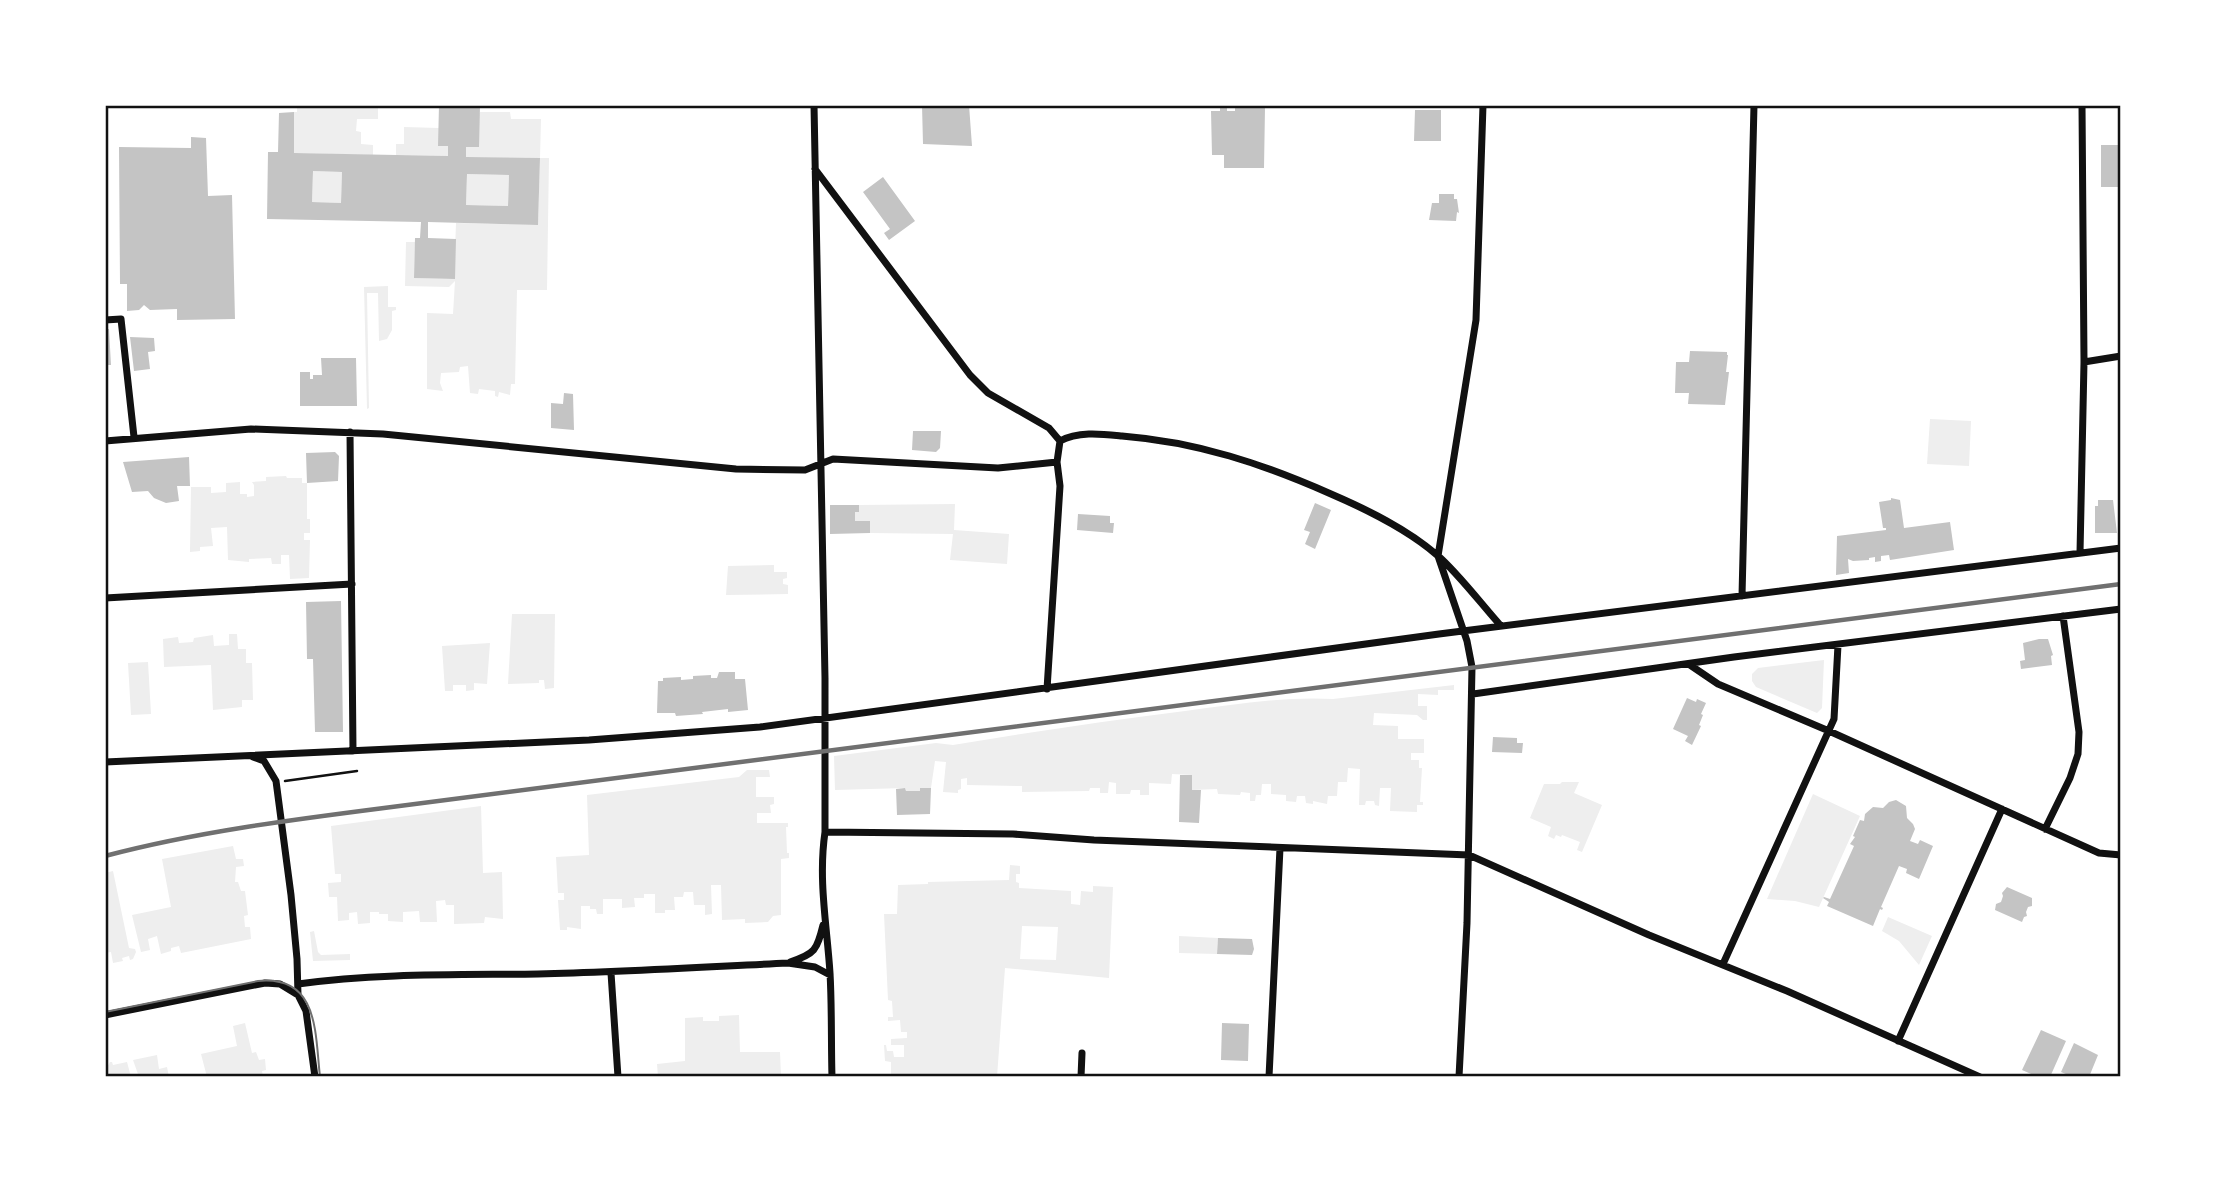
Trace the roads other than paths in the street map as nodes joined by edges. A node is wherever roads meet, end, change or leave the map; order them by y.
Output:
1 (814, 105) edge
2 (1483, 105) edge
3 (1754, 105) edge
4 (2082, 105) edge
5 (815, 169) junction
6 (105, 320) edge
7 (2121, 356) edge
8 (2084, 362) junction
9 (350, 432) junction
10 (134, 438) junction
11 (105, 441) edge
12 (1060, 441) junction
13 (1057, 463) junction
14 (820, 465) junction
15 (2121, 548) edge
16 (2080, 553) junction
17 (1438, 555) junction
18 (352, 584) junction
19 (1742, 596) junction
20 (105, 598) edge
21 (2121, 609) edge
22 (2063, 616) junction
23 (1501, 626) junction
24 (1464, 631) junction
25 (1838, 645) junction
26 (1690, 665) junction
27 (1048, 689) junction
28 (1473, 694) junction
29 (825, 719) junction
30 (1829, 731) junction
31 (354, 751) junction
32 (244, 755) junction
33 (105, 762) edge
34 (2002, 809) junction
35 (2045, 829) junction
36 (825, 832) junction
37 (1280, 848) junction
38 (1469, 855) junction
39 (2121, 855) edge
40 (824, 921) junction
41 (788, 963) junction
42 (1723, 964) junction
43 (611, 973) junction
44 (830, 975) junction
45 (298, 984) junction
46 (298, 995) junction
47 (105, 1015) edge
48 (1898, 1041) junction
49 (1082, 1053) dead end
50 (1967, 1074) edge
51 (315, 1077) edge
52 (618, 1077) edge
53 (832, 1077) edge
54 (1080, 1077) edge
55 (1269, 1077) edge
56 (1458, 1077) edge
57 (1980, 1077) edge

1 - 5 street
2 - 17 street
3 - 19 street
4 - 8 street
5 - 12 street
5 - 14 street
6 - 10 street
7 - 8 street
8 - 16 street
9 - 10 street
9 - 14 street
9 - 18 street
10 - 11 street
12 - 13 street
12 - 17 street
13 - 14 street
13 - 27 street
14 - 29 street
15 - 16 street
16 - 19 street
17 - 23 street
17 - 24 street
18 - 20 street
18 - 31 street
19 - 23 street
21 - 22 street
22 - 25 street
22 - 35 street
23 - 24 street
24 - 27 street
24 - 28 street
25 - 26 street
25 - 30 street
26 - 28 street
26 - 30 street
27 - 29 street
28 - 38 street
29 - 31 street
29 - 36 street
30 - 34 street
30 - 42 street
31 - 32 street
32 - 33 street
32 - 45 street
34 - 35 street
34 - 48 street
35 - 39 street
36 - 37 street
36 - 40 street
37 - 38 street
37 - 55 street
38 - 42 street
38 - 56 street
40 - 41 street
40 - 44 street
41 - 43 street
41 - 44 street
42 - 48 street
43 - 45 street
43 - 52 street
44 - 53 street
45 - 46 street
46 - 47 street
46 - 51 street
48 - 50 street
49 - 54 street
50 - 57 street

